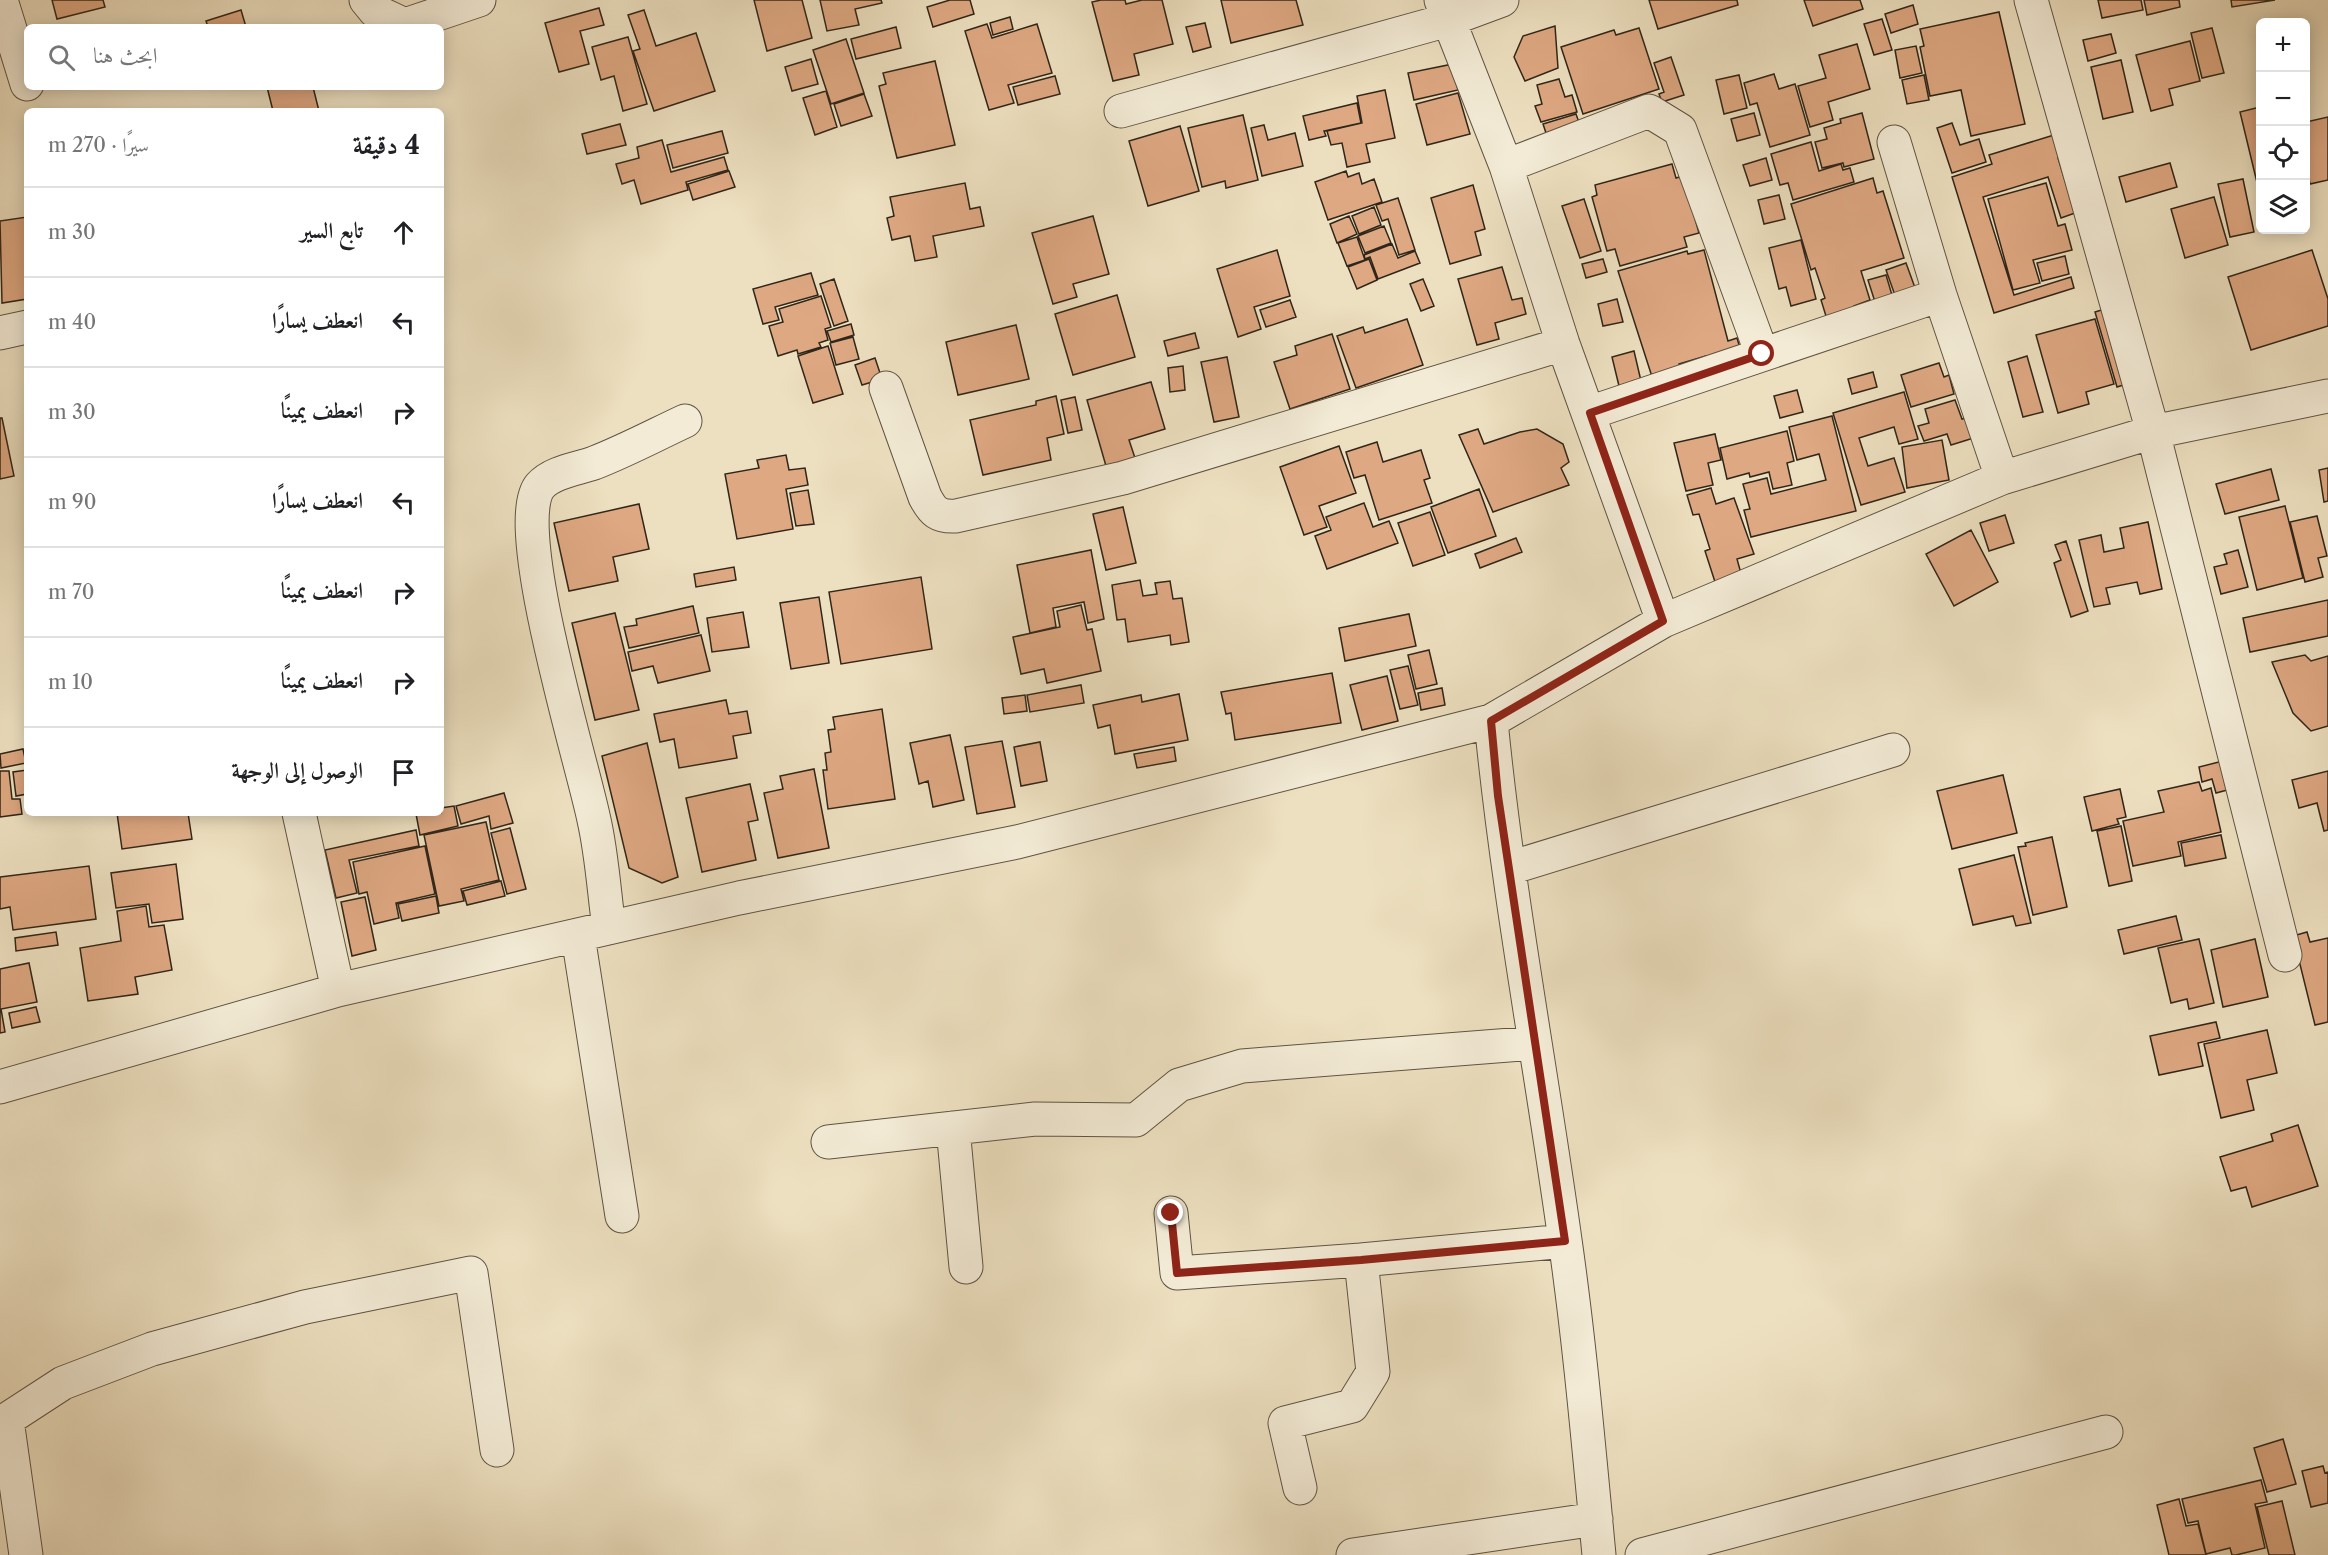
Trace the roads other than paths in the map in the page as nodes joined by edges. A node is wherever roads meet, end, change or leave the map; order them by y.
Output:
1 (1, 0) edge
2 (366, 0) edge
3 (479, 0) edge
4 (1502, 0) edge
5 (2031, 0) edge
6 (1445, 10) edge
7 (403, 24) edge
8 (408, 24) edge
9 (24, 76) edge
10 (28, 90) edge
11 (34, 108) edge
12 (1121, 111) dead end
13 (1894, 142) dead end
14 (1506, 166) junction
15 (1940, 296) junction
16 (24, 328) edge
17 (0, 333) edge
18 (1563, 344) junction
19 (1762, 354) junction
20 (886, 388) dead end
21 (2328, 396) edge
22 (1590, 413) junction
23 (685, 421) dead end
24 (2152, 432) junction
25 (2002, 478) junction
26 (1663, 621) junction
27 (1491, 721) junction
28 (1893, 750) dead end
29 (300, 816) edge
30 (1510, 868) junction
31 (609, 928) junction
32 (578, 936) junction
33 (2285, 955) dead end
34 (338, 990) junction
35 (1535, 1043) junction
36 (0, 1087) edge
37 (952, 1128) junction
38 (828, 1142) dead end
39 (1171, 1213) dead end
40 (622, 1216) dead end
41 (1565, 1241) junction
42 (1361, 1260) junction
43 (966, 1267) dead end
44 (3, 1422) edge
45 (2106, 1432) dead end
46 (497, 1450) dead end
47 (1300, 1488) dead end
48 (1596, 1519) junction
49 (26, 1555) edge
50 (1353, 1555) edge
51 (1599, 1555) edge
52 (1642, 1555) edge

1 - 9 street
2 - 7 street
3 - 8 street
4 - 6 street
5 - 24 street
6 - 12 street
6 - 14 street
10 - 11 street
13 - 15 street
14 - 18 street
14 - 19 street
15 - 19 street
15 - 25 street
16 - 17 street
18 - 20 street
18 - 22 street
19 - 22 street
21 - 24 street
22 - 26 street
23 - 31 street
24 - 25 street
24 - 33 street
25 - 26 street
26 - 27 street
27 - 30 street
27 - 31 street
28 - 30 street
29 - 34 street
30 - 35 street
31 - 32 street
32 - 34 street
32 - 40 street
34 - 36 street
35 - 37 street
35 - 41 street
37 - 38 street
37 - 43 street
39 - 42 street
41 - 42 street
41 - 48 street
42 - 47 street
44 - 46 street
44 - 49 street
45 - 52 street
48 - 50 street
48 - 51 street

